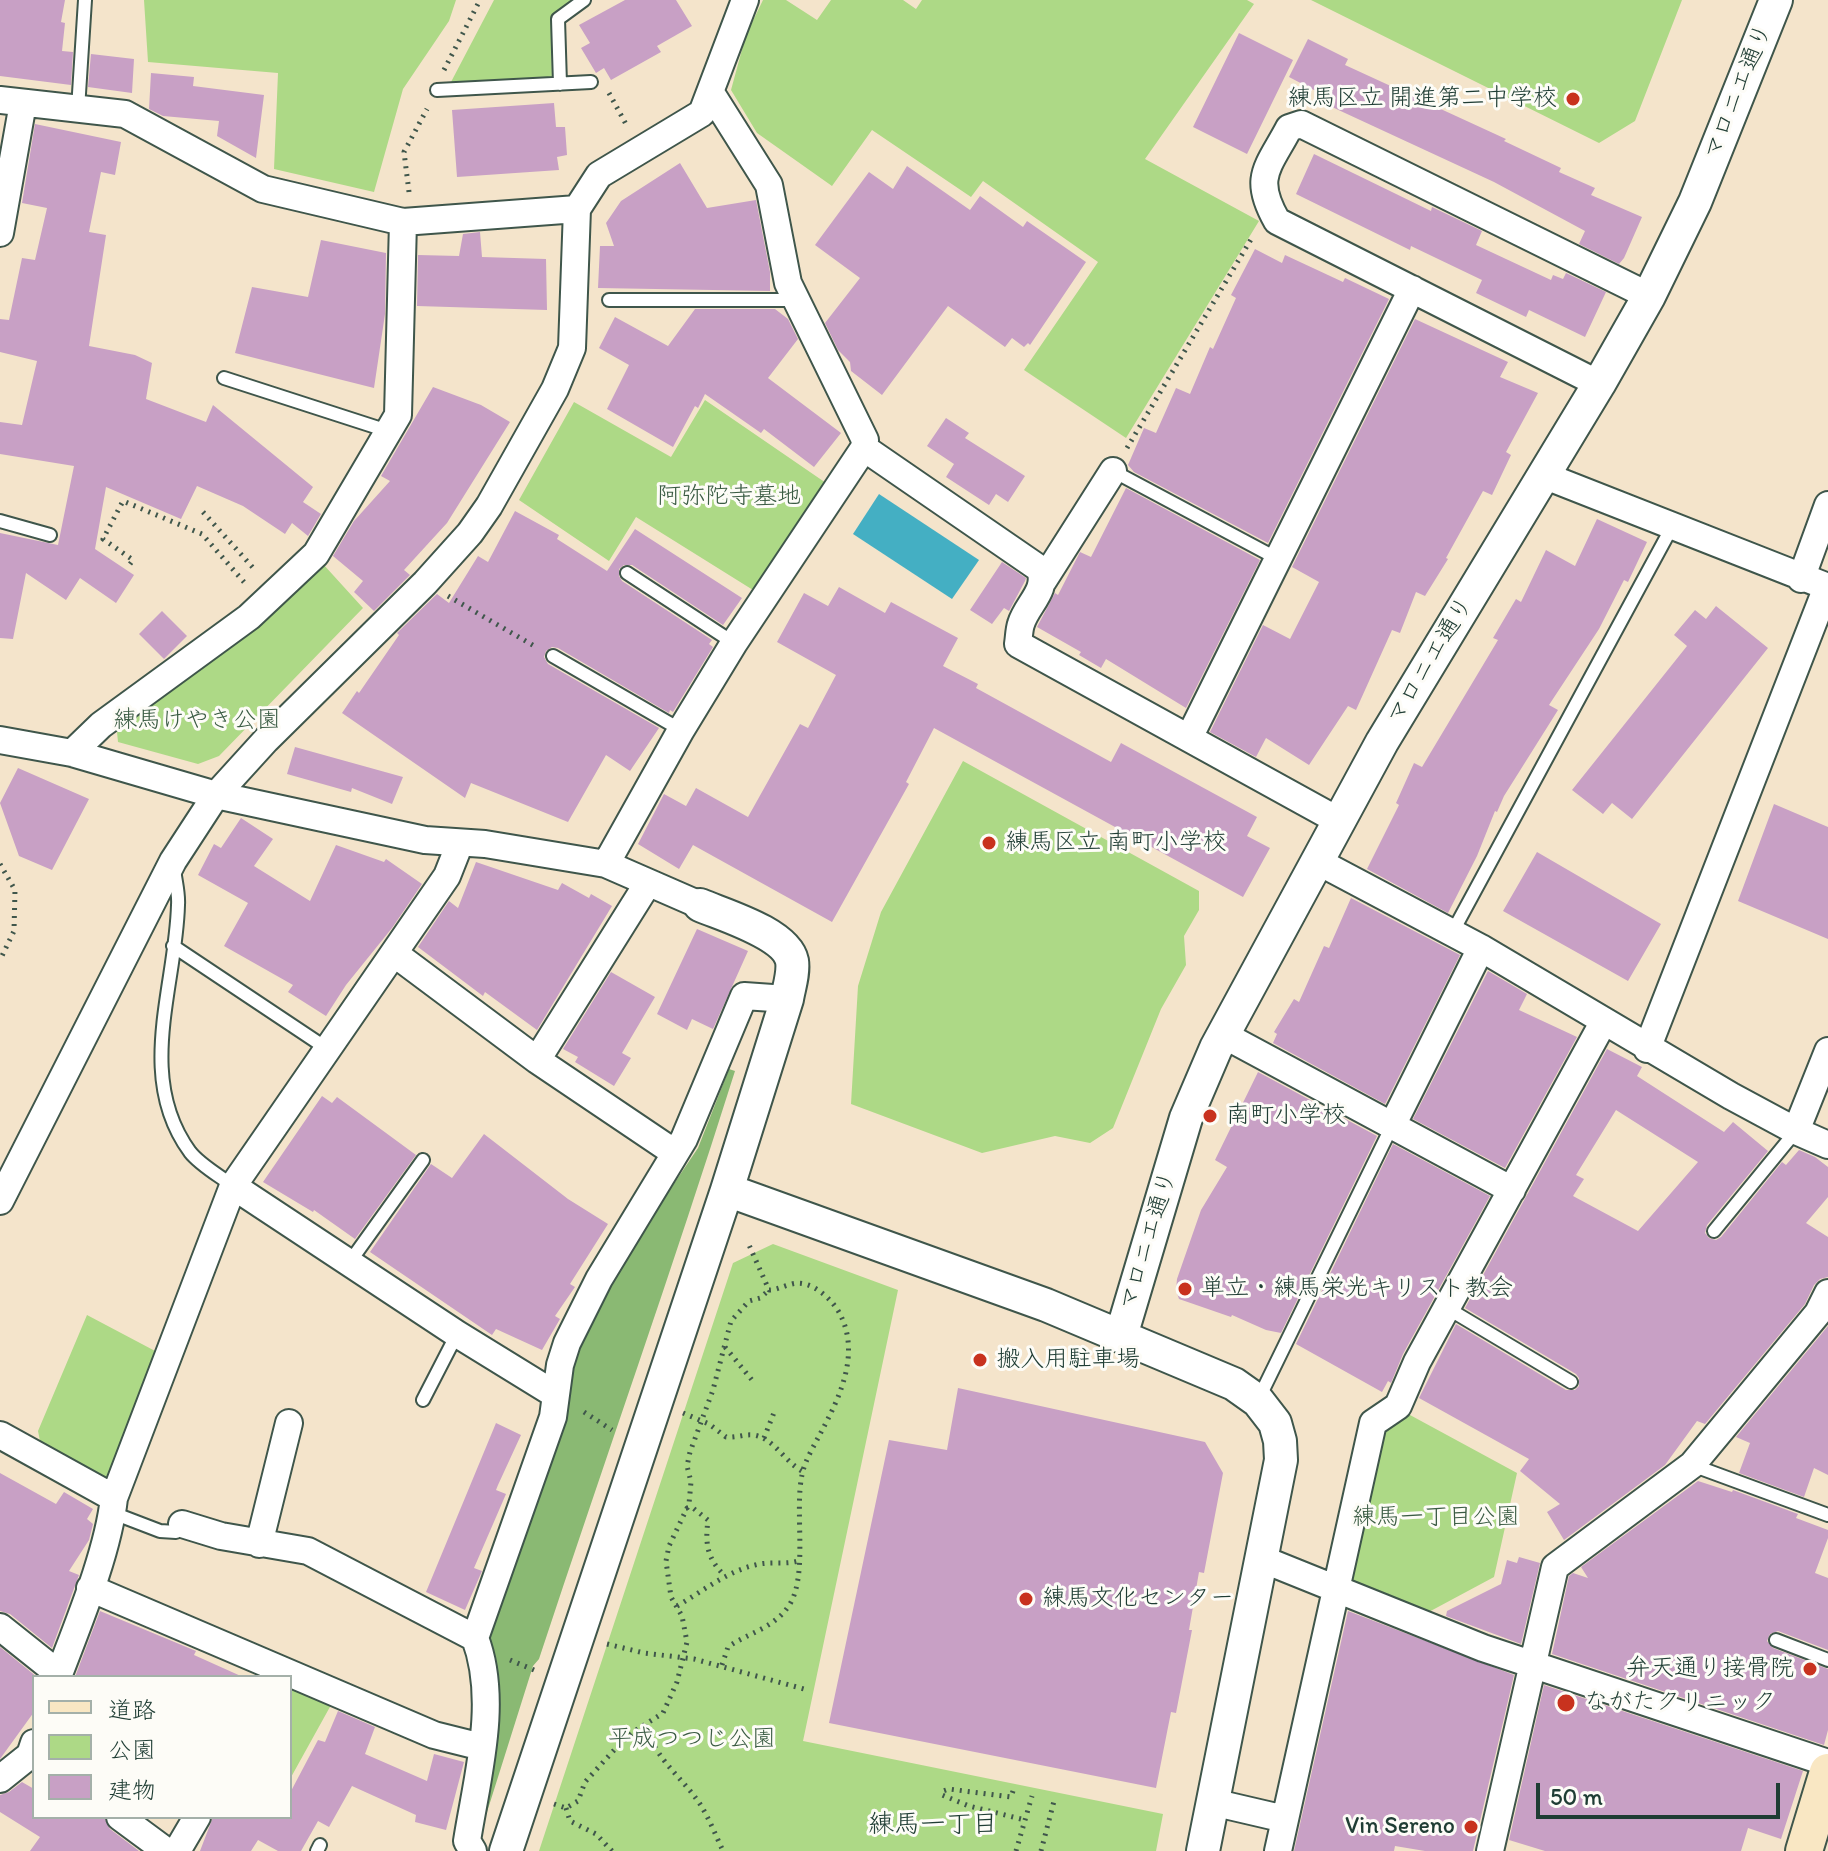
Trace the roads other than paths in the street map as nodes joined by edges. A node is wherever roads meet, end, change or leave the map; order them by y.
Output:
1 (85, 0) edge
2 (584, 0) edge
3 (745, 0) edge
4 (1776, 0) edge
5 (591, 82) road end
6 (560, 84) junction
7 (437, 90) dead end
8 (711, 93) junction
9 (11, 101) edge
10 (78, 109) junction
11 (577, 209) junction
12 (403, 222) junction
13 (0, 233) edge
14 (1412, 289) junction
15 (1649, 296) junction
16 (609, 300) dead end
17 (796, 300) junction
18 (224, 378) dead end
19 (1599, 384) junction
20 (388, 431) junction
21 (864, 448) junction
22 (1113, 471) joint
23 (1543, 475) junction
24 (1828, 505) edge
25 (0, 521) edge
26 (1672, 527) junction
27 (50, 535) dead end
28 (1278, 559) junction
29 (627, 573) dead end
30 (1801, 579) junction
31 (1043, 581) junction
32 (1828, 587) edge
33 (734, 643) junction
34 (553, 656) road end
35 (681, 730) junction
36 (1189, 738) junction
37 (0, 740) edge
38 (72, 753) junction
39 (216, 795) junction
40 (1339, 821) junction
41 (460, 843) junction
42 (173, 861) junction
43 (1317, 861) junction
44 (606, 864) junction
45 (648, 883) junction
46 (700, 905) joint
47 (1452, 933) junction
48 (173, 946) junction
49 (1481, 948) junction
50 (395, 954) junction
51 (787, 999) junction
52 (1604, 1021) junction
53 (1222, 1034) junction
54 (1647, 1049) junction
55 (329, 1050) junction
56 (1828, 1051) edge
57 (537, 1060) junction
58 (1392, 1126) junction
59 (1796, 1131) junction
60 (1828, 1145) edge
61 (675, 1153) junction
62 (423, 1160) dead end
63 (233, 1186) junction
64 (727, 1190) junction
65 (1512, 1190) junction
66 (0, 1201) edge
67 (1714, 1231) dead end
68 (349, 1263) junction
69 (1828, 1293) edge
70 (1447, 1308) junction
71 (457, 1334) junction
72 (1121, 1336) junction
73 (1571, 1382) dead end
74 (556, 1395) junction
75 (423, 1400) dead end
76 (1258, 1401) junction
77 (289, 1423) dead end
78 (0, 1435) edge
79 (1692, 1465) junction
80 (113, 1505) junction
81 (1828, 1515) edge
82 (182, 1524) joint
83 (259, 1544) junction
84 (1262, 1559) junction
85 (90, 1588) junction
86 (1335, 1588) junction
87 (0, 1627) edge
88 (475, 1638) junction
89 (1776, 1640) dead end
90 (1828, 1660) edge
91 (1534, 1665) junction
92 (268, 1672) edge
93 (59, 1675) edge
94 (292, 1681) edge
95 (482, 1747) junction
96 (32, 1753) edge
97 (1828, 1763) edge
98 (1828, 1772) edge
99 (0, 1779) edge
100 (1212, 1802) junction
101 (123, 1819) edge
102 (196, 1819) edge
103 (1285, 1819) junction
104 (1493, 1850) edge
105 (166, 1851) edge
106 (177, 1851) edge
107 (473, 1851) edge
108 (506, 1851) edge
109 (1203, 1851) edge
110 (1278, 1851) edge
111 (1804, 1851) edge

1 - 10 lane
2 - 6 lane
3 - 8 street
4 - 15 street, マロニエ通り
5 - 6 lane
6 - 7 lane
8 - 11 street
8 - 17 street
9 - 10 street
9 - 13 street
10 - 12 street
11 - 12 street
11 - 39 street
12 - 20 street
14 - 15 street
14 - 19 street
14 - 28 street
15 - 19 street, マロニエ通り
16 - 17 lane
17 - 21 street
18 - 20 lane
19 - 23 street, マロニエ通り
20 - 38 street
21 - 31 street
21 - 33 street
22 - 28 lane
22 - 31 street
23 - 26 street
23 - 40 street, マロニエ通り
24 - 30 street
25 - 27 lane
26 - 30 street
26 - 47 lane
28 - 36 street
29 - 33 lane
30 - 32 street
31 - 36 street
32 - 54 street
33 - 35 street
34 - 35 lane
35 - 44 street
36 - 40 street
37 - 38 street
38 - 39 street
39 - 41 street
39 - 42 street
40 - 43 street, マロニエ通り
41 - 44 street
41 - 50 street
42 - 48 lane
42 - 66 street
43 - 47 street
43 - 53 street, マロニエ通り
44 - 45 street
45 - 46 street
45 - 57 street
46 - 51 street
47 - 49 street
48 - 55 lane
48 - 63 lane
49 - 52 street
49 - 58 street
50 - 55 street
50 - 57 street
51 - 61 street
51 - 64 street
52 - 54 street
52 - 65 street
53 - 58 street
53 - 72 street, マロニエ通り
54 - 59 street
55 - 63 street
56 - 59 street
57 - 61 street
58 - 65 street
58 - 76 lane
59 - 60 street
59 - 67 lane
61 - 74 street
62 - 68 lane
63 - 68 street
63 - 80 street
64 - 72 street
64 - 108 street
65 - 70 street
68 - 71 street
69 - 79 street
70 - 73 lane
70 - 86 street
71 - 74 street
71 - 75 lane
72 - 76 street
74 - 88 street
76 - 84 street
77 - 83 street
78 - 80 street
79 - 81 lane
79 - 91 street
80 - 82 lane
80 - 85 street
82 - 83 street
83 - 88 street
84 - 86 street
84 - 100 street
85 - 92 street
85 - 93 street
86 - 91 street
86 - 103 street
87 - 93 street
88 - 95 street
89 - 90 lane
91 - 97 street
91 - 104 street
94 - 95 street
95 - 107 street
96 - 99 street
98 - 111 main road
100 - 103 street
100 - 109 street
101 - 105 street
102 - 106 street
103 - 110 street

